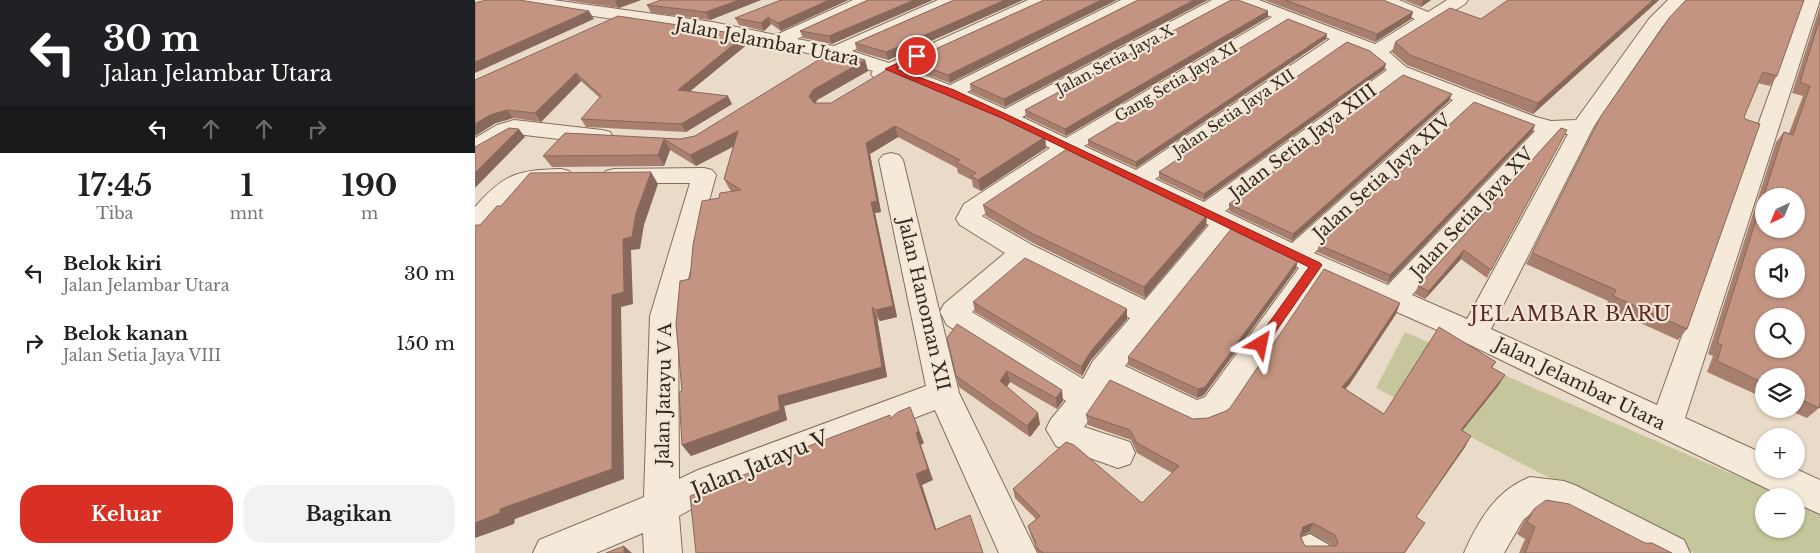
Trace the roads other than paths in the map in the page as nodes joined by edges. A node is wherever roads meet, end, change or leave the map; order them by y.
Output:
1 (520, 0) edge
2 (867, 0) edge
3 (953, 0) edge
4 (1042, 0) edge
5 (1135, 0) edge
6 (1230, 0) edge
7 (1383, 0) edge
8 (1459, 0) edge
9 (1678, 0) edge
10 (1812, 0) edge
11 (568, 3) edge
12 (656, 3) edge
13 (620, 16) junction
14 (739, 17) edge
15 (1285, 17) junction
16 (1428, 18) junction
17 (712, 28) junction
18 (589, 31) edge
19 (778, 41) junction
20 (1338, 43) junction
21 (1377, 51) junction
22 (834, 52) junction
23 (811, 66) edge
24 (889, 69) junction
25 (1399, 71) junction
26 (865, 83) edge
27 (951, 92) junction
28 (1468, 98) junction
29 (1007, 118) junction
30 (1583, 126) junction
31 (1550, 128) junction
32 (620, 138) edge
33 (1067, 147) junction
34 (475, 148) edge
35 (891, 160) dead end
36 (1137, 180) junction
37 (1216, 218) junction
38 (475, 224) edge
39 (1023, 252) junction
40 (1305, 260) junction
41 (1393, 298) junction
42 (1150, 315) junction
43 (1474, 334) junction
44 (1104, 370) junction
45 (943, 393) junction
46 (1087, 398) junction
47 (1666, 426) junction
48 (1118, 453) dead end
49 (1820, 497) edge
50 (662, 507) junction
51 (552, 553) edge
52 (663, 553) edge
53 (1019, 553) edge
54 (1483, 553) edge
55 (1671, 553) edge

1 - 11 street, Jalan Jelambar Utara
2 - 19 street
3 - 22 street
4 - 24 street
5 - 27 street
6 - 15 street
6 - 29 street, Jalan Setia Jaya X
7 - 16 street
8 - 16 street
9 - 30 street
10 - 47 street
11 - 13 street, Jalan Jelambar Utara
12 - 13 street
13 - 17 street, Jalan Jelambar Utara
13 - 18 street
14 - 17 street
15 - 20 street
15 - 33 street, Gang Setia Jaya XI
16 - 21 street
17 - 19 street, Jalan Jelambar Utara
19 - 22 street, Jalan Jelambar Utara
20 - 21 street
20 - 36 street, Jalan Setia Jaya XII
21 - 25 street
22 - 23 street
22 - 24 street, Jalan Jelambar Utara
24 - 26 street
24 - 27 street, Jalan Jelambar Utara
25 - 28 street
25 - 37 street, Jalan Setia Jaya XIII
27 - 29 street, Jalan Jelambar Utara
28 - 31 street
28 - 40 street, Jalan Setia Jaya XIV
29 - 33 street, Jalan Jelambar Utara
30 - 31 street
30 - 43 street
31 - 41 street, Jalan Setia Jaya XV
32 - 34 street
33 - 36 street, Jalan Jelambar Utara
33 - 39 street, Gang Setia Jaya XI
35 - 45 street, Jalan Hanoman XII
36 - 37 street, Jalan Jelambar Utara
37 - 40 street, Jalan Jelambar Utara
37 - 42 street, Jalan Setia Jaya XIII
38 - 50 street, Jalan Jatayu V A
39 - 42 street
39 - 46 street
40 - 41 street, Jalan Jelambar Utara
40 - 44 street, Jalan Setia Jaya XIV
41 - 43 street, Jalan Jelambar Utara
42 - 44 street, Jalan Setia Jaya XIII
43 - 47 street, Jalan Jelambar Utara
44 - 46 street, Jalan Setia Jaya XIII
45 - 50 street, Jalan Jatayu V
45 - 53 street, Jalan Hanoman XII
46 - 48 street, Jalan Setia Jaya XIII
47 - 49 street, Jalan Jelambar Utara
50 - 51 street, Jalan Jatayu V
50 - 52 street
54 - 55 street

